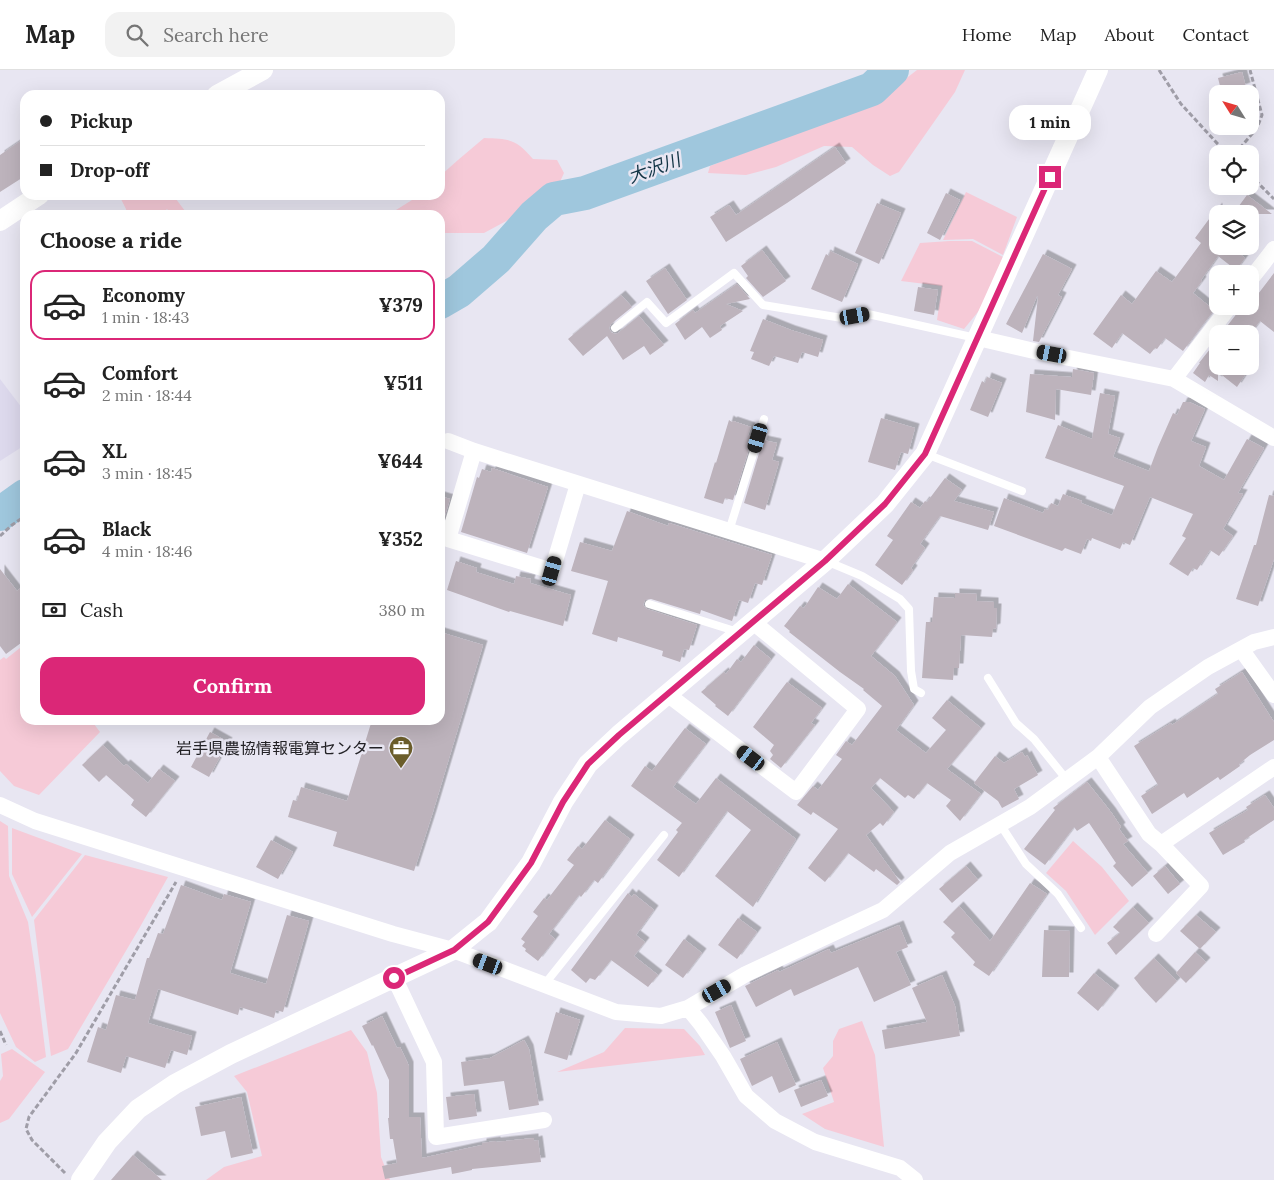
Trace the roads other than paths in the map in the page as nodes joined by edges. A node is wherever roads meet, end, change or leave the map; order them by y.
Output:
1 (263, 70) edge
2 (1098, 70) edge
3 (226, 90) edge
4 (32, 200) edge
5 (0, 221) edge
6 (1274, 249) edge
7 (1259, 268) edge
8 (1223, 315) edge
9 (615, 328) dead end
10 (978, 338) junction
11 (1174, 378) junction
12 (764, 419) dead end
13 (1274, 438) edge
14 (448, 441) dead end
15 (474, 451) junction
16 (925, 454) junction
17 (578, 484) junction
18 (1022, 491) dead end
19 (729, 531) junction
20 (825, 561) junction
21 (649, 604) dead end
22 (747, 627) junction
23 (1274, 637) edge
24 (1241, 649) junction
25 (988, 678) dead end
26 (921, 693) dead end
27 (667, 694) junction
28 (1274, 695) edge
29 (1098, 757) junction
30 (1274, 767) edge
31 (1067, 780) junction
32 (0, 805) edge
33 (1000, 824) junction
34 (664, 835) dead end
35 (1161, 844) junction
36 (1081, 928) dead end
37 (1156, 934) dead end
38 (454, 950) junction
39 (394, 978) junction
40 (544, 985) junction
41 (688, 1008) junction
42 (544, 1120) dead end
43 (74, 1177) edge
44 (915, 1180) edge

1 - 3 street
2 - 10 street
4 - 5 street
6 - 7 street
8 - 11 street
9 - 10 lane
10 - 11 street
10 - 16 street
11 - 13 street
12 - 19 lane
14 - 15 street
15 - 17 street
15 - 17 street
16 - 18 lane
16 - 20 street
17 - 19 street
19 - 20 street
20 - 22 street
20 - 26 lane
21 - 22 lane
22 - 27 street
22 - 27 street
23 - 24 street
24 - 28 street
24 - 29 street
25 - 31 lane
27 - 38 street
29 - 31 street
29 - 35 street
30 - 35 street
31 - 33 street
32 - 38 street
33 - 36 lane
33 - 41 street
34 - 40 lane
35 - 37 street
38 - 39 street
38 - 40 street
39 - 42 street
39 - 43 street
40 - 41 street
41 - 44 street

